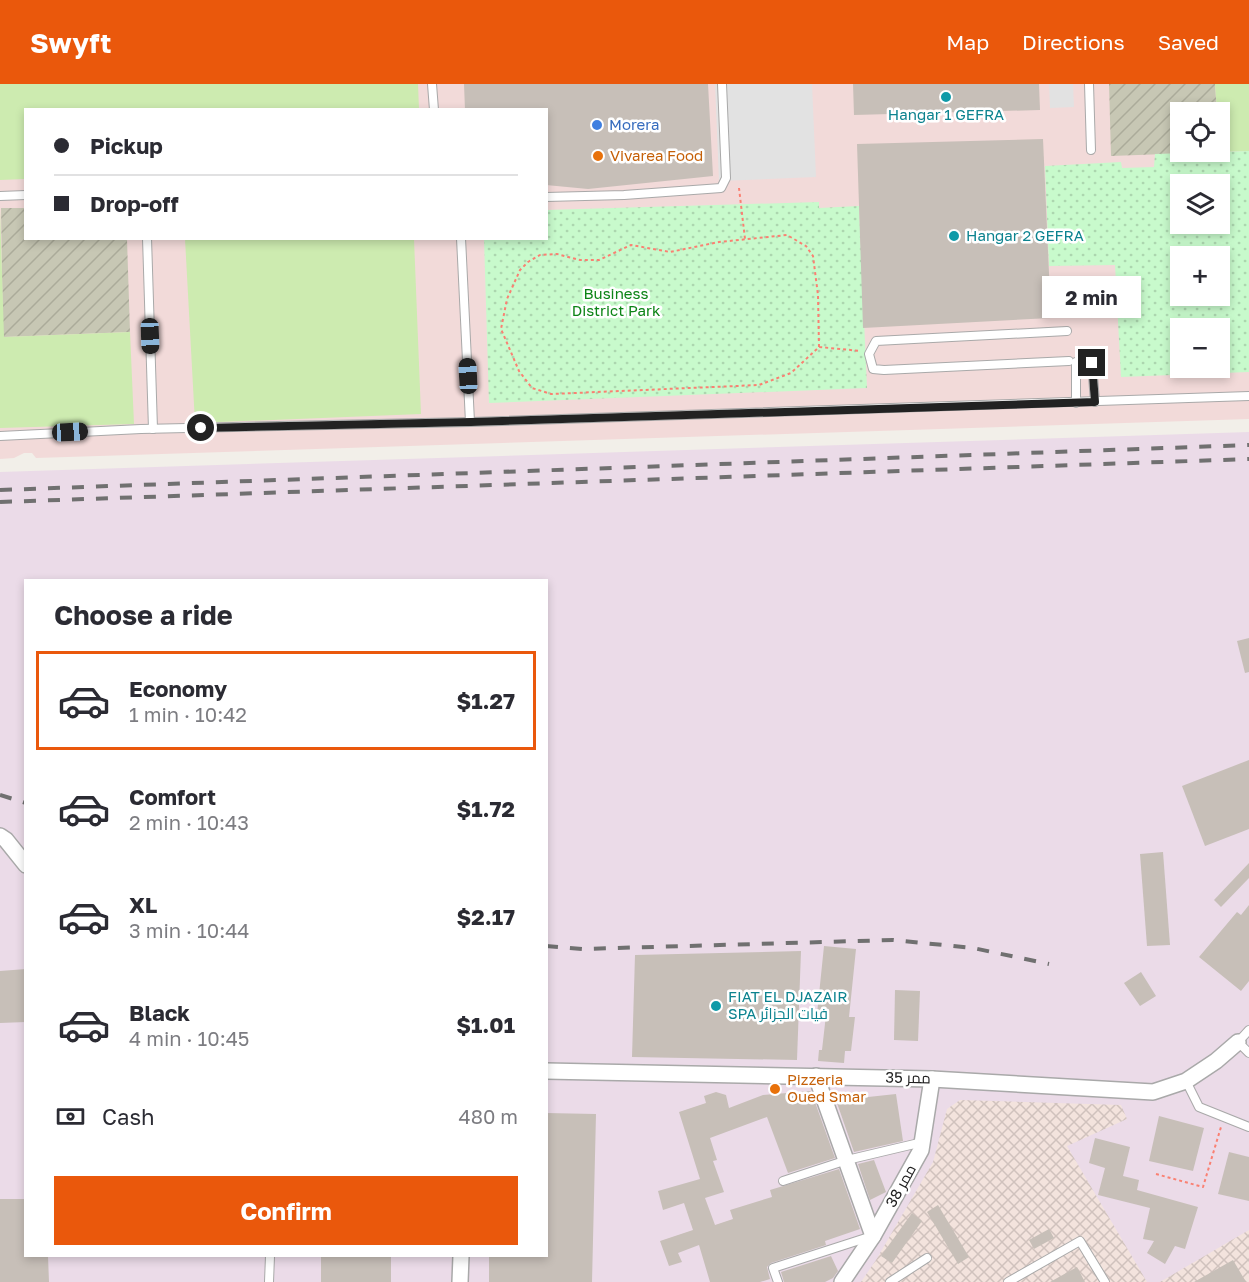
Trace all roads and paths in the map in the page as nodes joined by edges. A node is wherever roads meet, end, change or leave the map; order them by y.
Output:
1 (432, 84) edge
2 (722, 84) edge
3 (1089, 84) edge
4 (434, 108) edge
5 (1091, 150) dead end
6 (739, 188) dead end
7 (24, 195) edge
8 (0, 196) edge
9 (548, 197) edge
10 (745, 239) junction
11 (147, 240) edge
12 (461, 240) edge
13 (1067, 331) dead end
14 (819, 347) junction
15 (870, 351) junction
16 (1092, 363) dead end
17 (1249, 396) edge
18 (1095, 402) junction
19 (1076, 403) junction
20 (471, 422) junction
21 (153, 429) junction
22 (0, 436) edge
23 (0, 836) edge
24 (24, 862) edge
25 (1249, 1030) edge
26 (1244, 1048) edge
27 (548, 1071) edge
28 (816, 1076) junction
29 (932, 1079) junction
30 (1186, 1081) junction
31 (1224, 1117) junction
32 (1249, 1127) edge
33 (923, 1142) junction
34 (847, 1160) junction
35 (1155, 1174) dead end
36 (783, 1181) dead end
37 (873, 1236) junction
38 (270, 1257) edge
39 (461, 1257) edge
40 (927, 1258) dead end
41 (269, 1282) edge
42 (460, 1282) edge
43 (778, 1282) edge
44 (842, 1282) edge
45 (890, 1282) edge
46 (1008, 1282) edge
47 (1105, 1282) edge

1 - 4 lane
2 - 9 lane
3 - 5 lane
6 - 10 path
7 - 8 lane
10 - 14 path
10 - 14 path
11 - 21 lane
12 - 20 lane
13 - 15 lane
14 - 15 path
15 - 19 lane
16 - 18 lane
17 - 18 lane
18 - 19 lane
19 - 20 lane
20 - 21 lane
21 - 22 lane
23 - 24 street
25 - 26 lane, ممر 35
26 - 30 street, ممر 35
27 - 28 street, ممر 35
28 - 29 street, ممر 35
28 - 34 street
29 - 30 street, ممر 35
29 - 33 street, ممر 38
30 - 31 lane
31 - 32 lane
31 - 35 path
33 - 34 lane
33 - 37 street, ممر 38
34 - 36 lane
34 - 37 street
37 - 43 lane
37 - 44 street, ممر 38
38 - 41 lane
39 - 42 street
40 - 45 lane
46 - 47 lane

